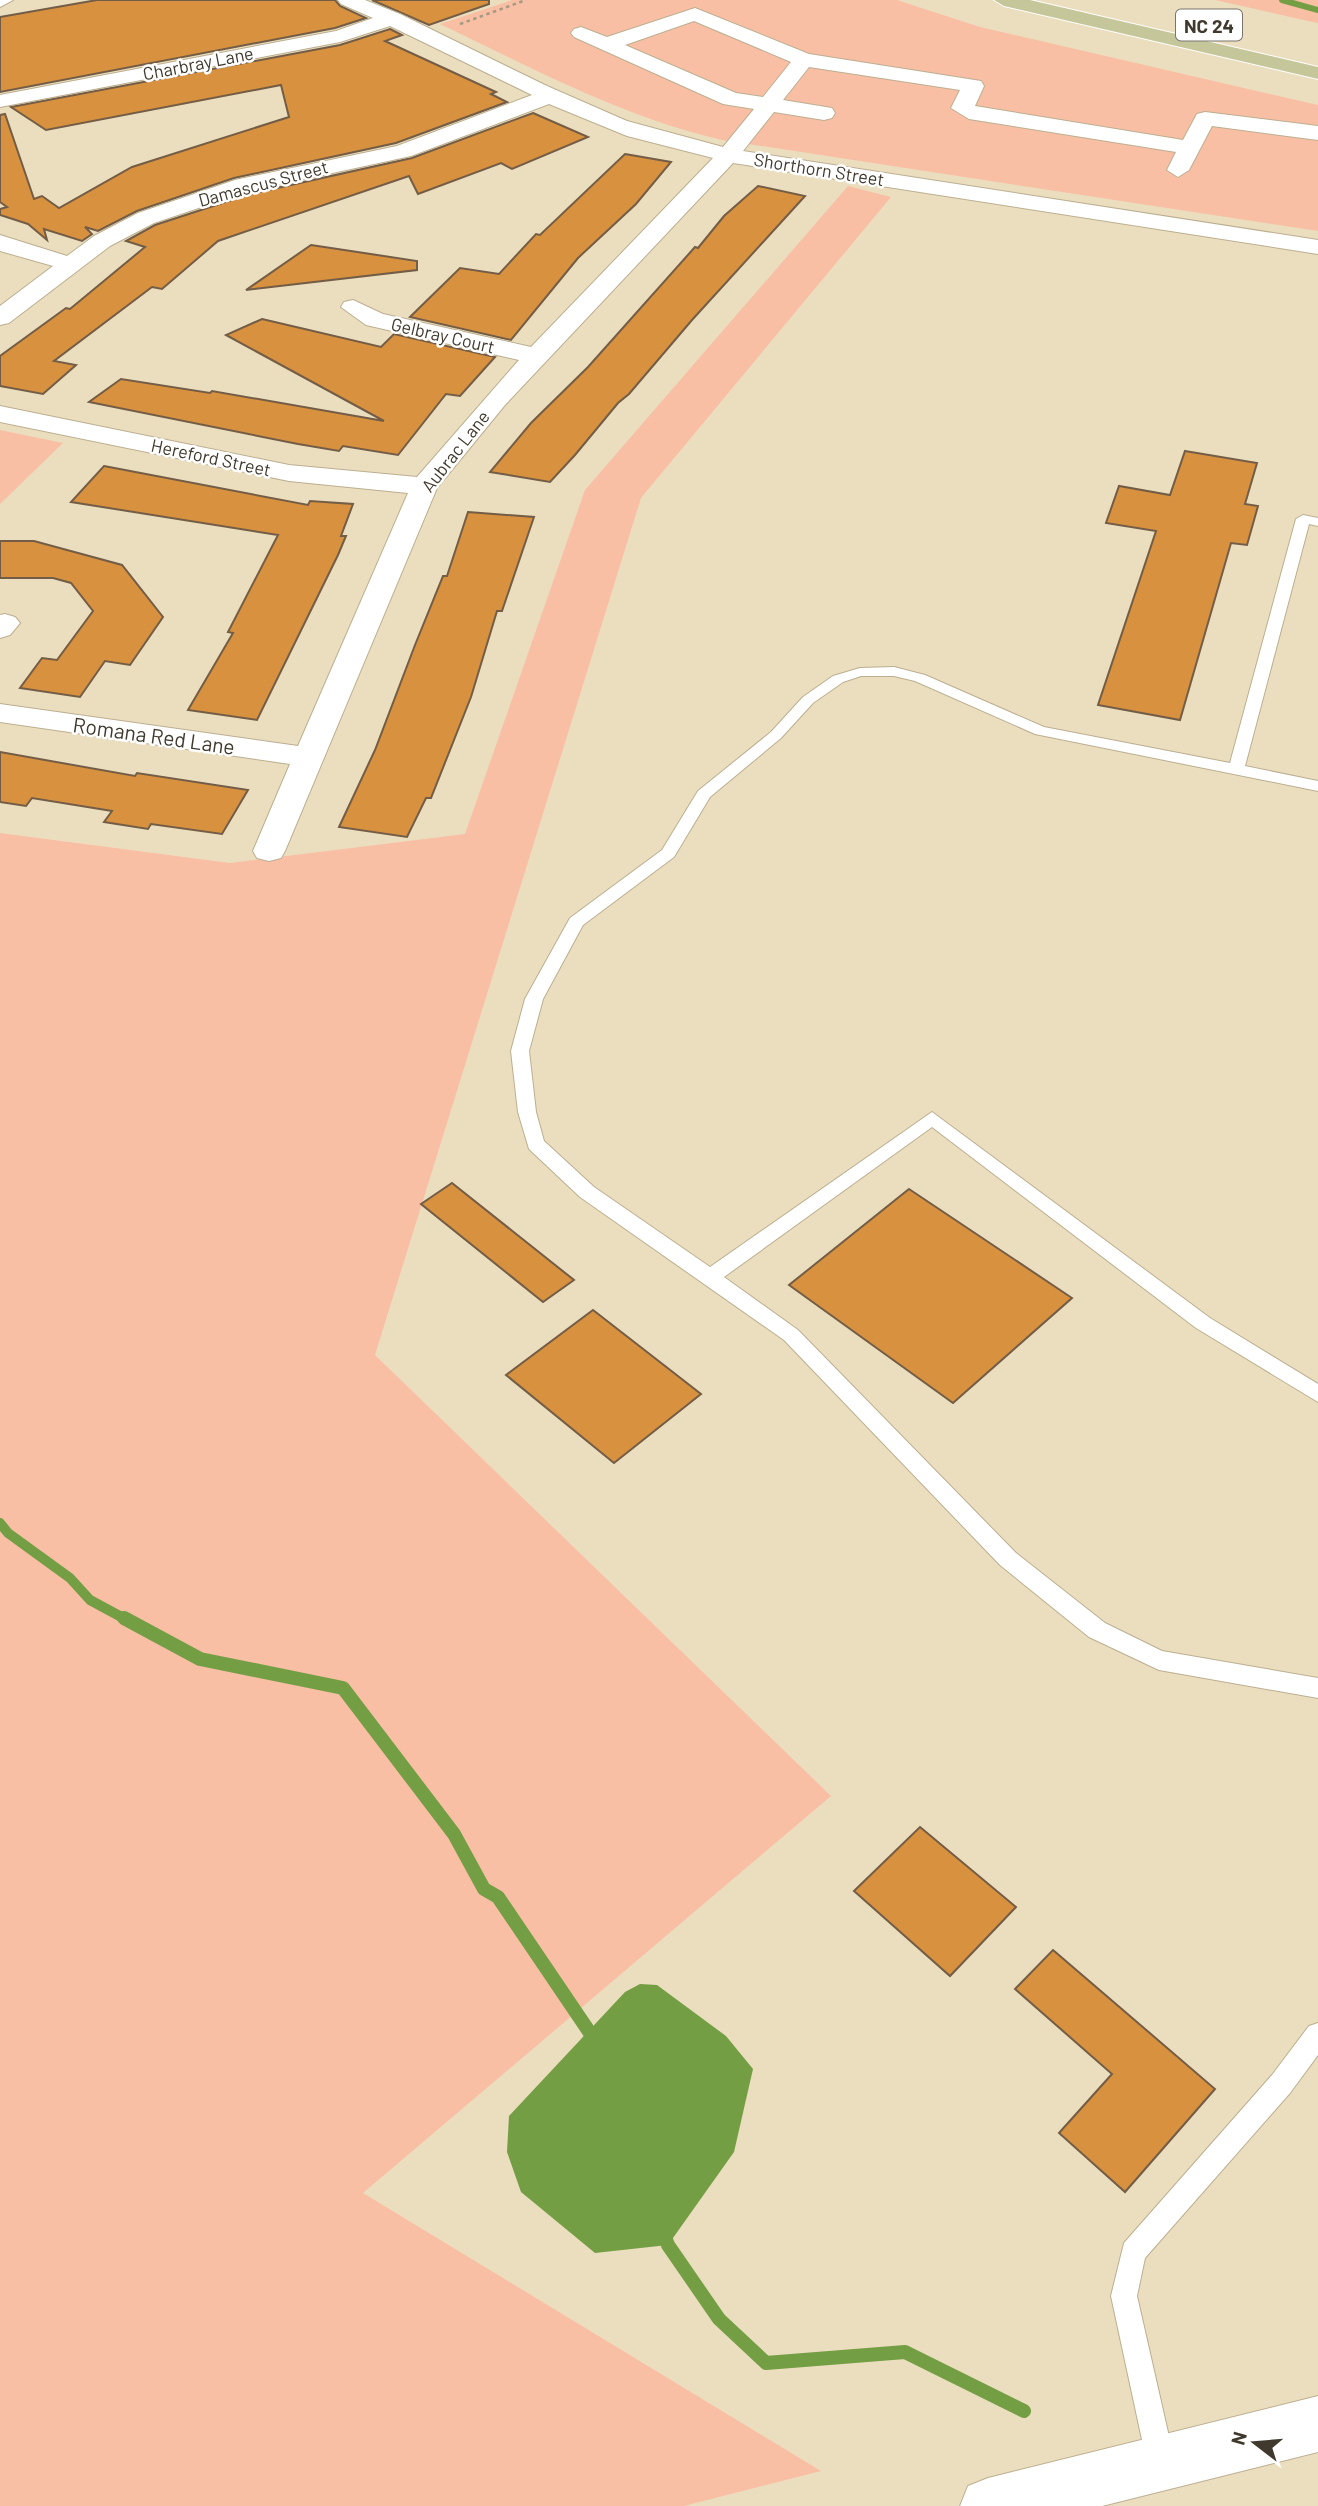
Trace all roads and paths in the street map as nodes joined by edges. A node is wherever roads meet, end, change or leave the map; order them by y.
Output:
1 (348, 0) edge
2 (526, 0) edge
3 (1004, 0) edge
4 (393, 18) junction
5 (454, 26) dead end
6 (581, 33) dead end
7 (607, 44) junction
8 (804, 60) junction
9 (1318, 73) edge
10 (550, 96) junction
11 (0, 101) edge
12 (766, 104) junction
13 (824, 113) dead end
14 (1318, 133) edge
15 (1190, 148) junction
16 (727, 155) junction
17 (1178, 170) dead end
18 (0, 242) edge
19 (1318, 247) edge
20 (72, 264) junction
21 (353, 307) dead end
22 (0, 318) edge
23 (536, 356) junction
24 (0, 414) edge
25 (424, 486) junction
26 (1318, 522) edge
27 (0, 713) edge
28 (308, 757) junction
29 (1236, 769) junction
30 (1318, 786) edge
31 (269, 852) dead end
32 (710, 1277) junction
33 (1318, 1394) edge
34 (1318, 1688) edge
35 (1318, 2035) edge
36 (1318, 2424) edge
37 (1161, 2464) junction
38 (988, 2506) edge

1 - 4 street, Shorthorn Street
2 - 5 path
3 - 9 main road, NC 24
4 - 10 street, Shorthorn Street
4 - 11 street, Charbray Lane
6 - 7 street
7 - 8 street
7 - 12 street
8 - 12 street, Aubrac Lane
8 - 15 street
10 - 16 street, Shorthorn Street
10 - 20 street, Damascus Street
12 - 13 street
12 - 16 street, Aubrac Lane
14 - 15 street
15 - 17 street
16 - 19 street, Shorthorn Street
16 - 23 street, Aubrac Lane
18 - 20 street
20 - 22 street, Damascus Street
21 - 23 street, Gelbray Court
23 - 25 street, Aubrac Lane
24 - 25 street, Hereford Street
25 - 28 street, Aubrac Lane
26 - 29 lane
27 - 28 street, Romana Red Lane
28 - 31 street, Aubrac Lane
29 - 30 lane
29 - 32 lane
32 - 33 lane
32 - 34 lane
35 - 37 lane
36 - 37 street
37 - 38 street

